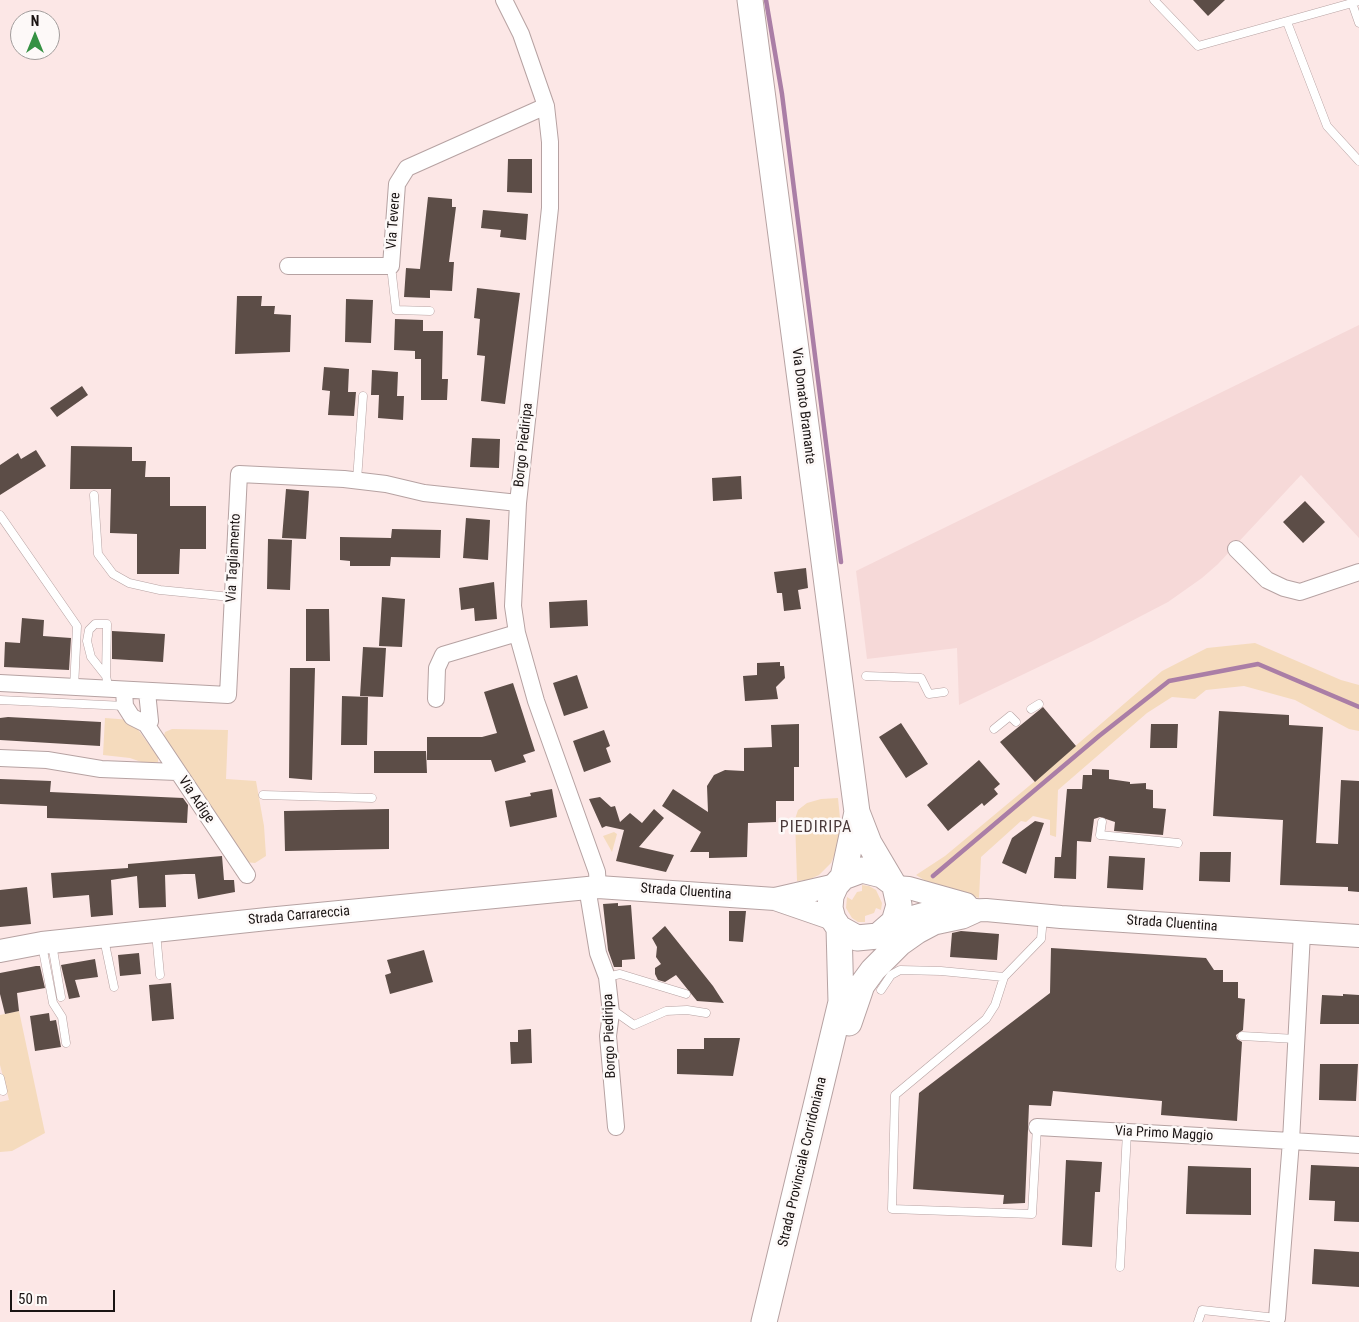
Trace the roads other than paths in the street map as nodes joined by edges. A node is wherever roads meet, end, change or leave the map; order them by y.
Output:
1 (504, 0) edge
2 (750, 0) edge
3 (1154, 0) edge
4 (1355, 2) edge
5 (1287, 22) junction
6 (1359, 23) edge
7 (546, 106) junction
8 (1359, 160) edge
9 (288, 266) dead end
10 (391, 266) junction
11 (430, 311) dead end
12 (362, 396) dead end
13 (357, 480) junction
14 (94, 496) dead end
15 (518, 503) junction
16 (0, 515) edge
17 (1236, 549) dead end
18 (1359, 572) edge
19 (231, 597) junction
20 (517, 633) junction
21 (866, 676) dead end
22 (0, 683) edge
23 (74, 688) junction
24 (116, 691) junction
25 (147, 692) junction
26 (944, 692) dead end
27 (436, 699) dead end
28 (0, 700) edge
29 (1039, 704) dead end
30 (1031, 709) dead end
31 (1016, 722) dead end
32 (146, 724) junction
33 (994, 729) dead end
34 (0, 758) edge
35 (177, 772) junction
36 (263, 795) dead end
37 (372, 798) dead end
38 (857, 812) junction
39 (1102, 822) dead end
40 (1178, 843) dead end
41 (247, 875) dead end
42 (840, 881) junction
43 (892, 884) junction
44 (592, 887) junction
45 (774, 899) junction
46 (979, 911) junction
47 (1043, 916) junction
48 (836, 924) junction
49 (886, 929) junction
50 (156, 931) junction
51 (1302, 933) junction
52 (1359, 936) edge
53 (104, 937) junction
54 (47, 943) junction
55 (0, 951) edge
56 (160, 975) dead end
57 (607, 977) junction
58 (1004, 977) junction
59 (114, 987) dead end
60 (881, 990) dead end
61 (686, 994) dead end
62 (61, 997) dead end
63 (841, 1002) junction
64 (611, 1013) junction
65 (706, 1013) dead end
66 (1242, 1036) dead end
67 (1296, 1039) junction
68 (66, 1043) dead end
69 (0, 1078) edge
70 (4, 1091) dead end
71 (616, 1127) dead end
72 (1037, 1127) joint
73 (1127, 1132) junction
74 (1290, 1141) junction
75 (1359, 1145) edge
76 (788, 1229) junction
77 (1120, 1267) dead end
78 (1277, 1318) joint
79 (764, 1322) edge
80 (1198, 1322) edge

1 - 7 street, Borgo Piediripa
2 - 38 main road, Via Donato Bramante
3 - 5 lane
4 - 5 lane
4 - 6 lane
5 - 8 lane
7 - 10 street, Via Tevere
7 - 15 street, Borgo Piediripa
9 - 10 street, Via Tevere
10 - 11 lane
12 - 13 lane
13 - 15 street, Via Tagliamento
13 - 19 street, Via Tagliamento
14 - 19 lane
15 - 20 street, Borgo Piediripa
16 - 23 lane
17 - 18 street
19 - 25 street, Via Tagliamento
20 - 27 street
20 - 44 street, Borgo Piediripa
21 - 26 lane
22 - 23 street, Via Tagliamento
23 - 24 street, Via Tagliamento
24 - 24 lane
24 - 25 street, Via Tagliamento
24 - 28 lane
24 - 32 street, Via Adige
25 - 32 street
29 - 30 lane
31 - 33 lane
32 - 35 street, Via Adige
34 - 35 street
35 - 41 street, Via Adige
36 - 37 lane
38 - 42 main road, Via Donato Bramante
38 - 43 main road, Via Donato Bramante
39 - 40 lane
42 - 43 main road
42 - 45 main road, Strada Cluentina
42 - 48 main road
43 - 46 main road, Strada Cluentina
43 - 49 main road
44 - 45 main road, Strada Cluentina
44 - 50 main road, Strada Carrareccia
44 - 57 street, Borgo Piediripa
45 - 48 main road, Strada Cluentina
46 - 47 main road, Strada Cluentina
46 - 49 main road, Strada Cluentina
46 - 76 main road
47 - 51 main road, Strada Cluentina
47 - 58 lane
48 - 49 main road
48 - 63 main road, Strada Provinciale Corridoniana
49 - 63 main road, Strada Provinciale Corridoniana
50 - 53 main road, Strada Carrareccia
50 - 56 lane
51 - 52 main road, Strada Cluentina
51 - 67 street
53 - 54 main road, Strada Carrareccia
53 - 59 lane
54 - 55 main road, Strada Carrareccia
54 - 62 lane
54 - 68 lane
57 - 61 lane
57 - 64 street, Borgo Piediripa
58 - 60 lane
58 - 72 lane
63 - 76 main road, Strada Provinciale Corridoniana
64 - 65 lane
64 - 71 street, Borgo Piediripa
66 - 67 lane
67 - 74 street
69 - 70 lane
72 - 73 street, Via Primo Maggio
73 - 74 street, Via Primo Maggio
73 - 77 lane
74 - 75 street, Via Primo Maggio
74 - 78 street
76 - 79 main road, Strada Provinciale Corridoniana
78 - 80 lane

